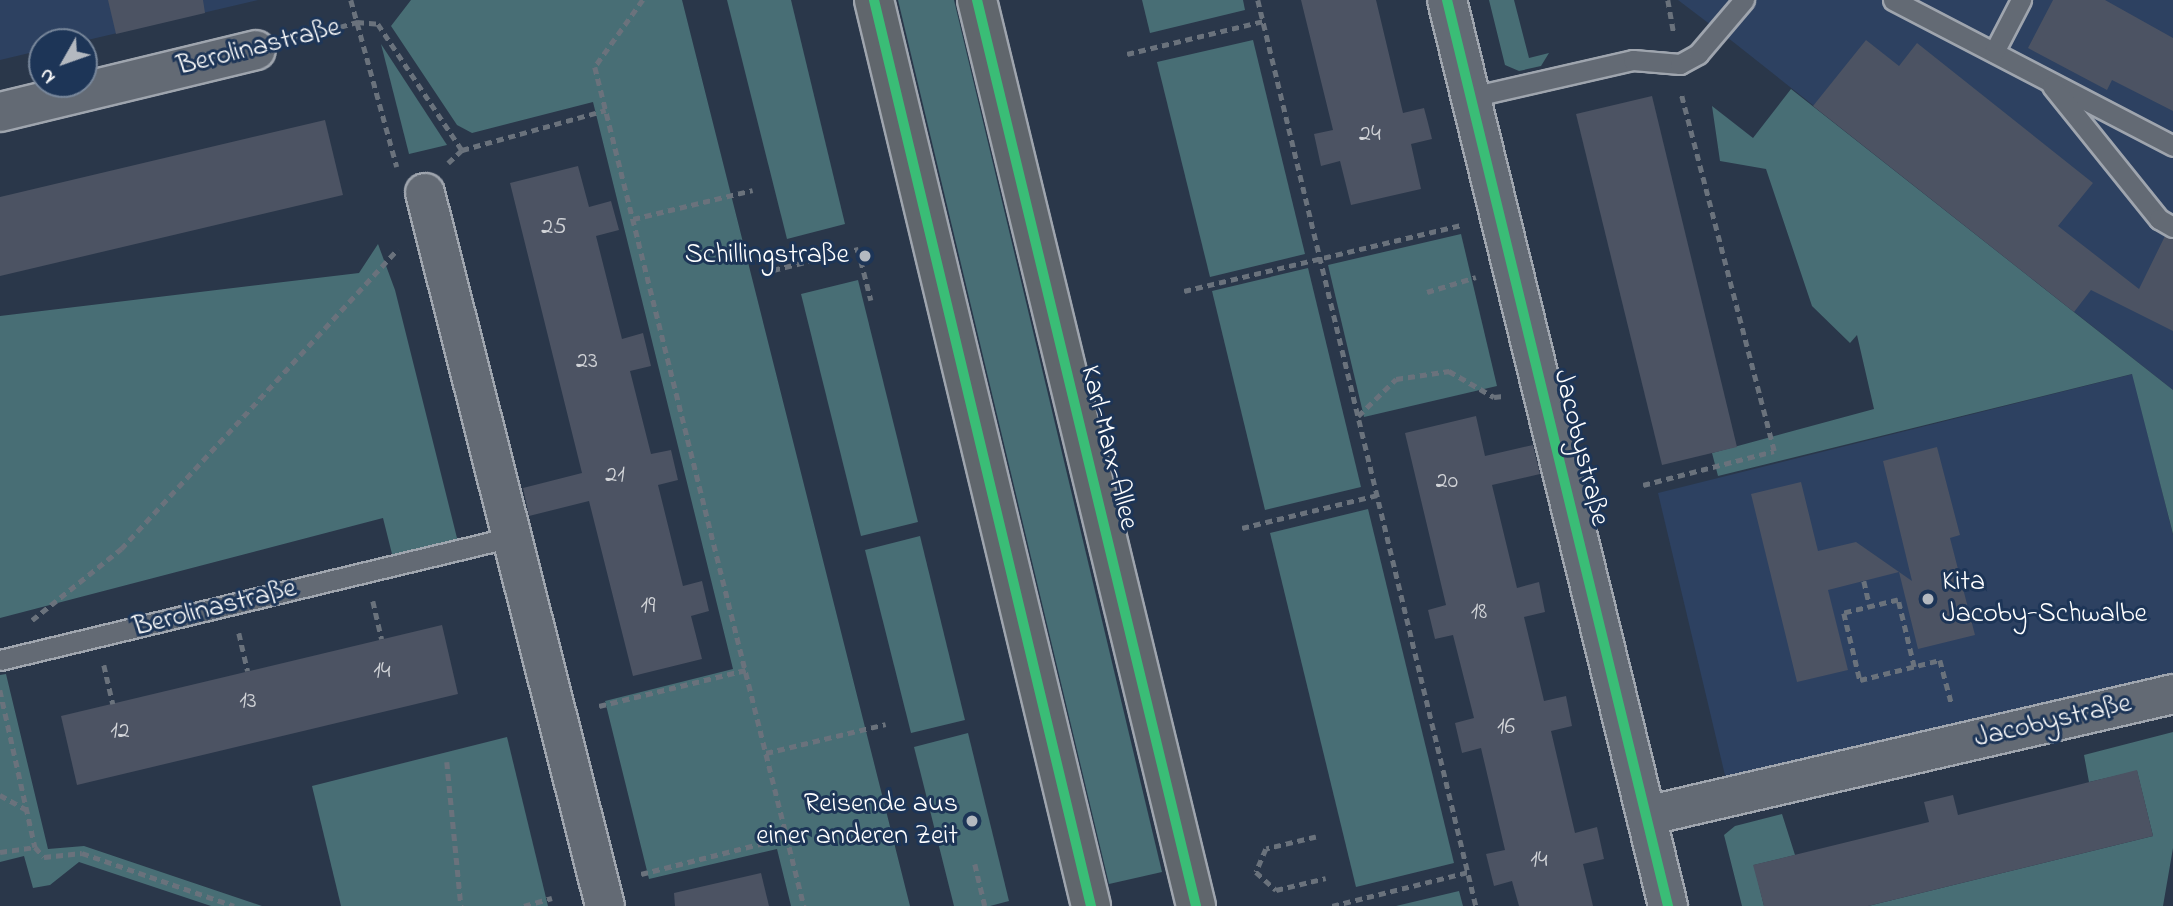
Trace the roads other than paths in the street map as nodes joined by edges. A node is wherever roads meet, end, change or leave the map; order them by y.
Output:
1 (874, 0) edge
2 (976, 0) edge
3 (1447, 0) edge
4 (1744, 0) edge
5 (1893, 0) edge
6 (2021, 0) edge
7 (1922, 7) edge
8 (256, 50) road end
9 (1994, 52) junction
10 (2047, 80) junction
11 (1471, 97) junction
12 (0, 112) edge
13 (2173, 146) edge
14 (425, 193) road end
15 (2173, 227) edge
16 (512, 537) junction
17 (0, 660) edge
18 (2173, 694) edge
19 (1646, 816) junction
20 (605, 906) edge
21 (1091, 906) edge
22 (1196, 906) edge
23 (1668, 906) edge

1 - 21 main road
2 - 22 main road, Karl-Marx-Allee
3 - 11 street, Jacobystraße
4 - 11 lane
5 - 7 lane
6 - 9 lane
7 - 9 lane
8 - 12 street, Berolinastraße
9 - 10 lane
10 - 13 lane
10 - 15 lane
11 - 19 street, Jacobystraße
14 - 16 street
16 - 17 lane, Berolinastraße
16 - 20 street
18 - 19 street, Jacobystraße
19 - 23 street, Jacobystraße

